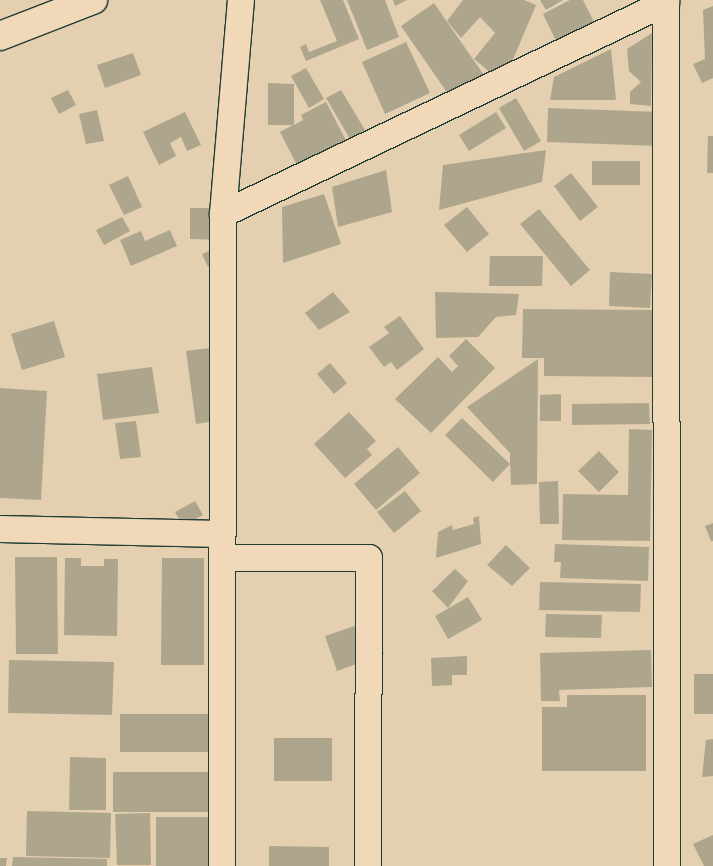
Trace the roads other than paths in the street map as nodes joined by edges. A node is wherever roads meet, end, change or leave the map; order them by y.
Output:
1 (93, 0) edge
2 (241, 0) edge
3 (666, 1) edge
4 (0, 36) edge
5 (223, 214) junction
6 (0, 529) edge
7 (222, 546) junction
8 (222, 866) edge
9 (368, 866) edge
10 (667, 866) edge

1 - 4 main road
2 - 5 street
3 - 5 street
3 - 10 street
5 - 7 street
6 - 7 street
7 - 8 street
7 - 9 street

